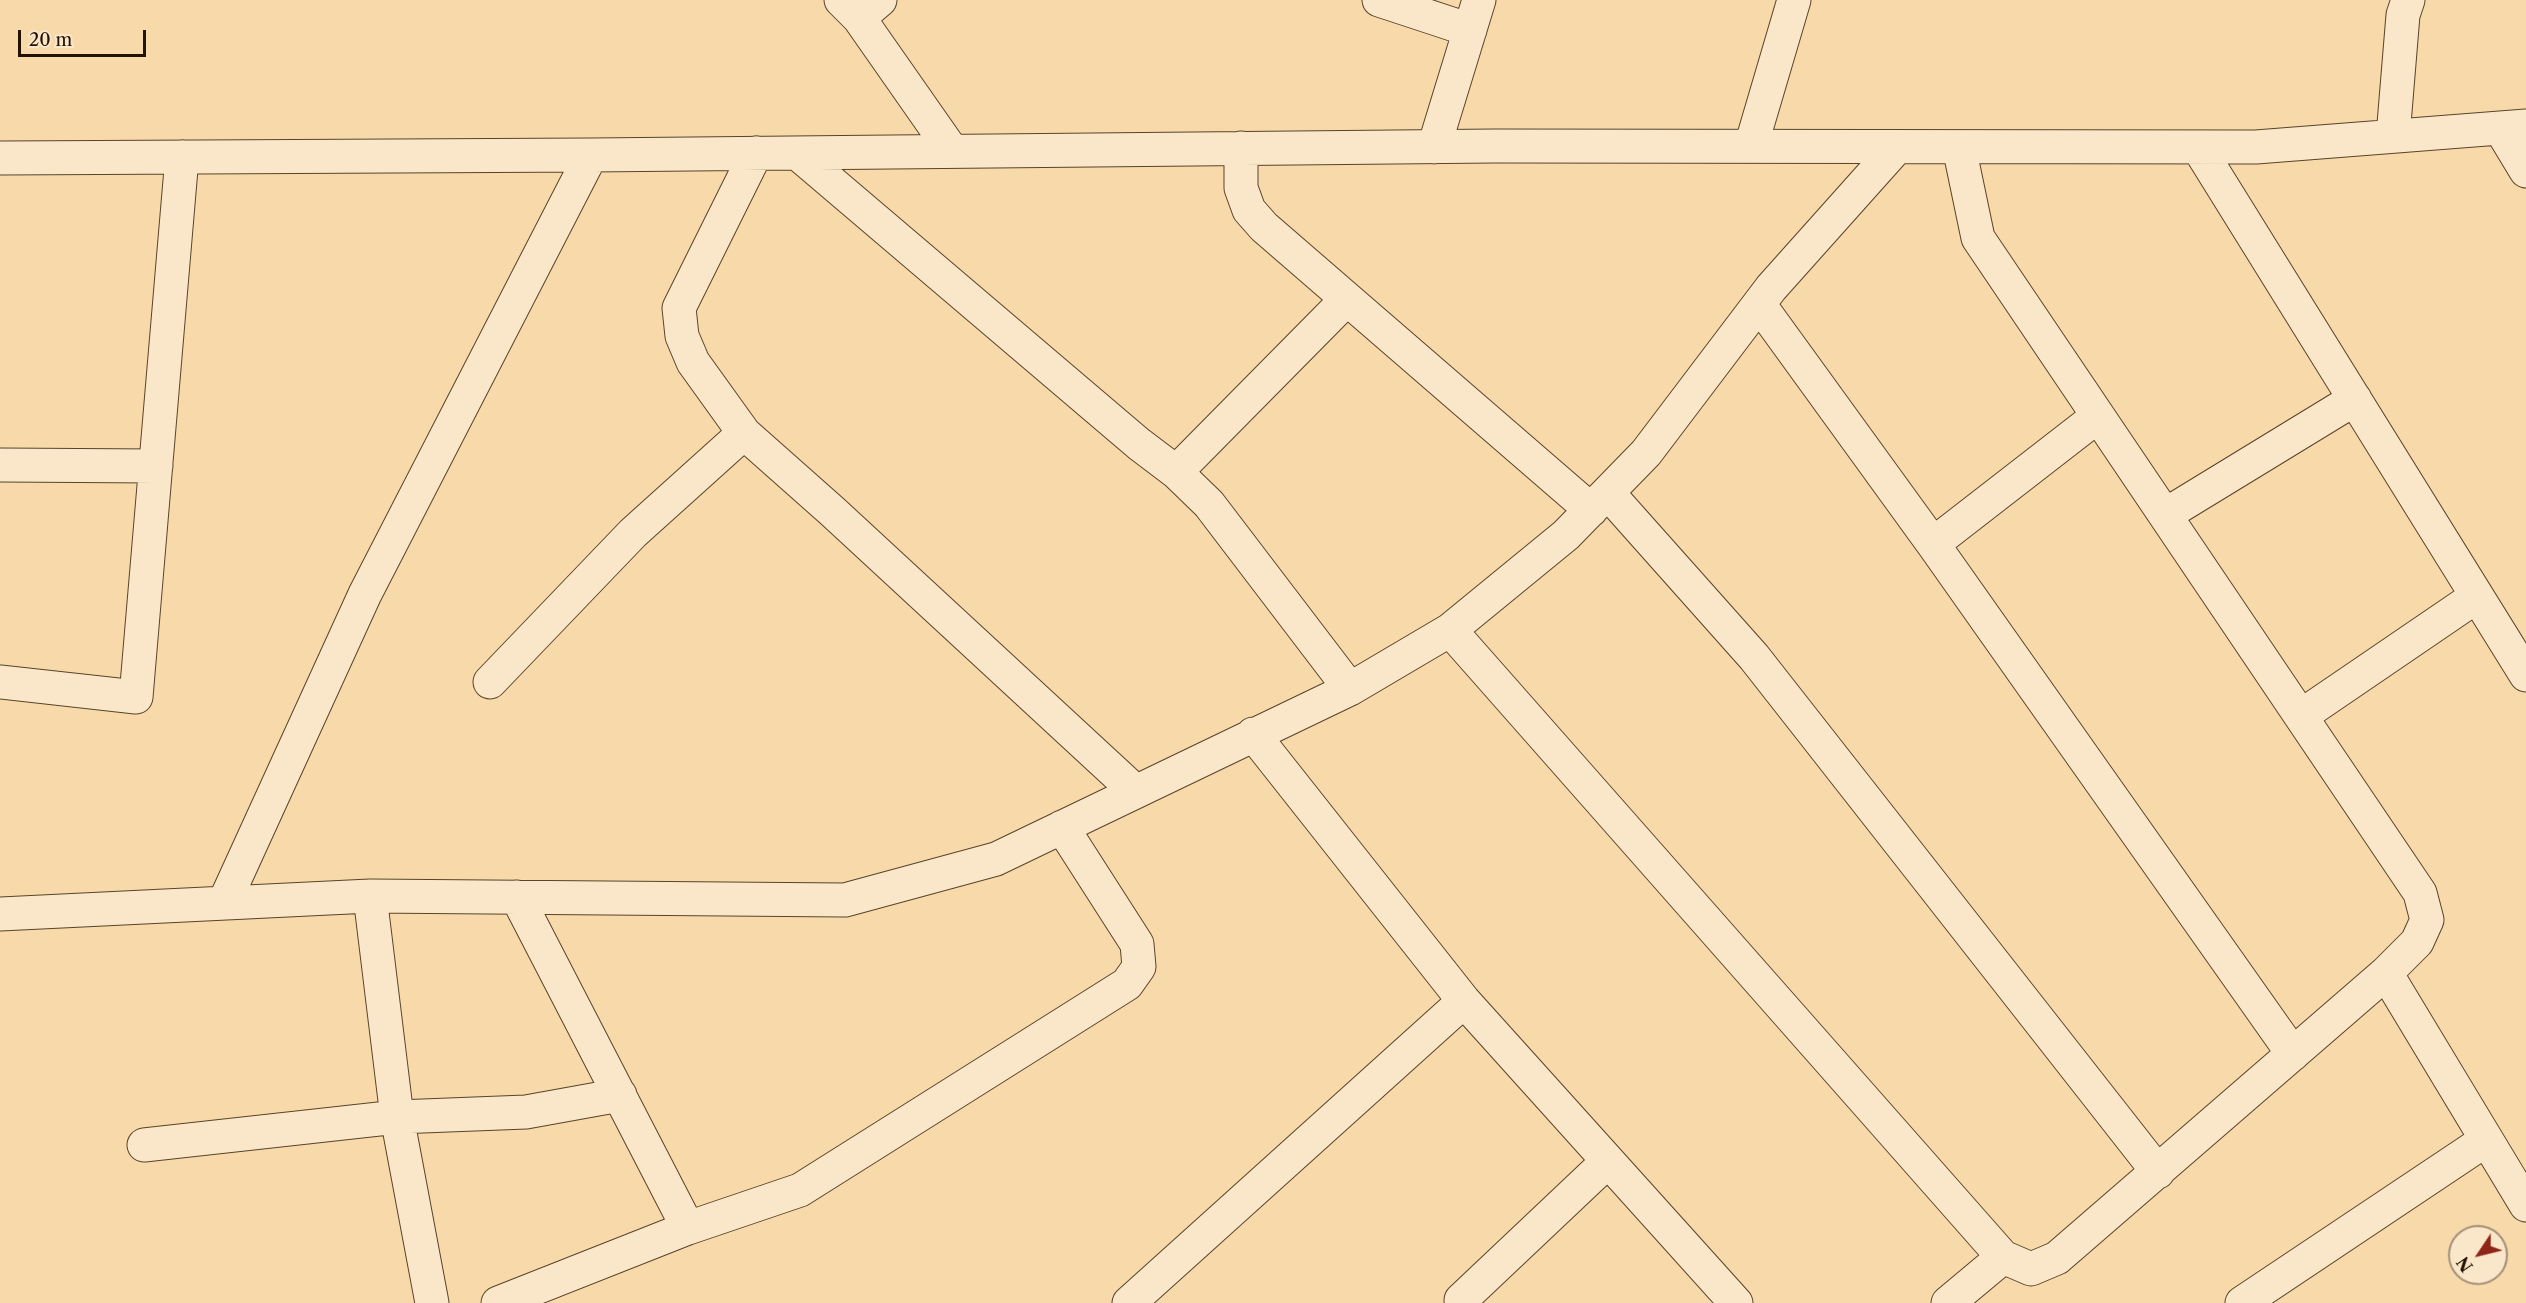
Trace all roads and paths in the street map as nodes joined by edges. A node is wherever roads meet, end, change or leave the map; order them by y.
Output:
1 (1379, 0) edge
2 (1794, 0) edge
3 (2408, 0) edge
4 (860, 6) edge
5 (1474, 15) edge
6 (2513, 127) edge
7 (2393, 136) junction
8 (1750, 146) junction
9 (1434, 147) junction
10 (1897, 147) junction
11 (1959, 147) junction
12 (2198, 147) junction
13 (1240, 148) junction
14 (952, 151) junction
15 (756, 153) junction
16 (797, 153) junction
17 (591, 155) junction
18 (182, 157) junction
19 (0, 158) edge
20 (2526, 171) edge
21 (1347, 299) junction
22 (1759, 304) junction
23 (2355, 399) junction
24 (2098, 416) junction
25 (744, 433) junction
26 (0, 465) edge
27 (156, 466) junction
28 (1176, 472) junction
29 (1600, 501) junction
30 (2165, 515) junction
31 (1933, 544) junction
32 (2477, 596) junction
33 (1450, 630) junction
34 (2526, 675) edge
35 (0, 682) edge
36 (490, 682) dead end
37 (1350, 689) junction
38 (2301, 716) junction
39 (1253, 734) junction
40 (1135, 791) junction
41 (1062, 827) junction
42 (370, 896) junction
43 (517, 897) junction
44 (224, 903) junction
45 (0, 914) edge
46 (2386, 974) junction
47 (1464, 1001) junction
48 (2294, 1054) junction
49 (620, 1095) junction
50 (397, 1117) junction
51 (2486, 1140) junction
52 (144, 1145) dead end
53 (1608, 1161) junction
54 (2158, 1172) junction
55 (2526, 1205) edge
56 (688, 1228) junction
57 (2003, 1257) junction
58 (1461, 1300) dead end
59 (432, 1303) edge
60 (498, 1303) edge
61 (1129, 1303) edge
62 (1736, 1303) edge
63 (1948, 1303) edge
64 (2242, 1303) edge

1 - 5 street
2 - 8 street
3 - 7 street
4 - 14 street
5 - 9 street
6 - 7 street
6 - 20 street
7 - 12 street
8 - 9 street
8 - 10 street
9 - 13 street
10 - 11 street
10 - 22 street
11 - 12 street
11 - 24 street
12 - 23 street
13 - 14 street
13 - 21 street
14 - 16 street
15 - 16 street
15 - 17 street
15 - 25 street
16 - 28 street
17 - 18 street
17 - 44 street
18 - 19 street
18 - 27 street
21 - 28 street
21 - 29 street
22 - 29 street
22 - 31 street
23 - 30 street
23 - 32 street
24 - 30 street
24 - 31 street
25 - 36 street
25 - 40 street
26 - 27 street
27 - 35 street
28 - 37 street
29 - 33 street
29 - 54 street
30 - 38 street
31 - 48 street
32 - 34 street
32 - 38 street
33 - 37 street
33 - 57 street
37 - 39 street
38 - 46 street
39 - 40 street
39 - 47 street
40 - 41 street
41 - 43 street
41 - 56 street
42 - 43 street
42 - 44 street
42 - 50 street
43 - 49 street
44 - 45 street
46 - 48 street
46 - 51 street
47 - 53 street
47 - 61 street
48 - 54 street
49 - 50 street
49 - 56 street
50 - 52 street
50 - 59 street
51 - 55 street
51 - 64 street
53 - 58 street
53 - 62 street
54 - 57 street
56 - 60 street
57 - 63 street

